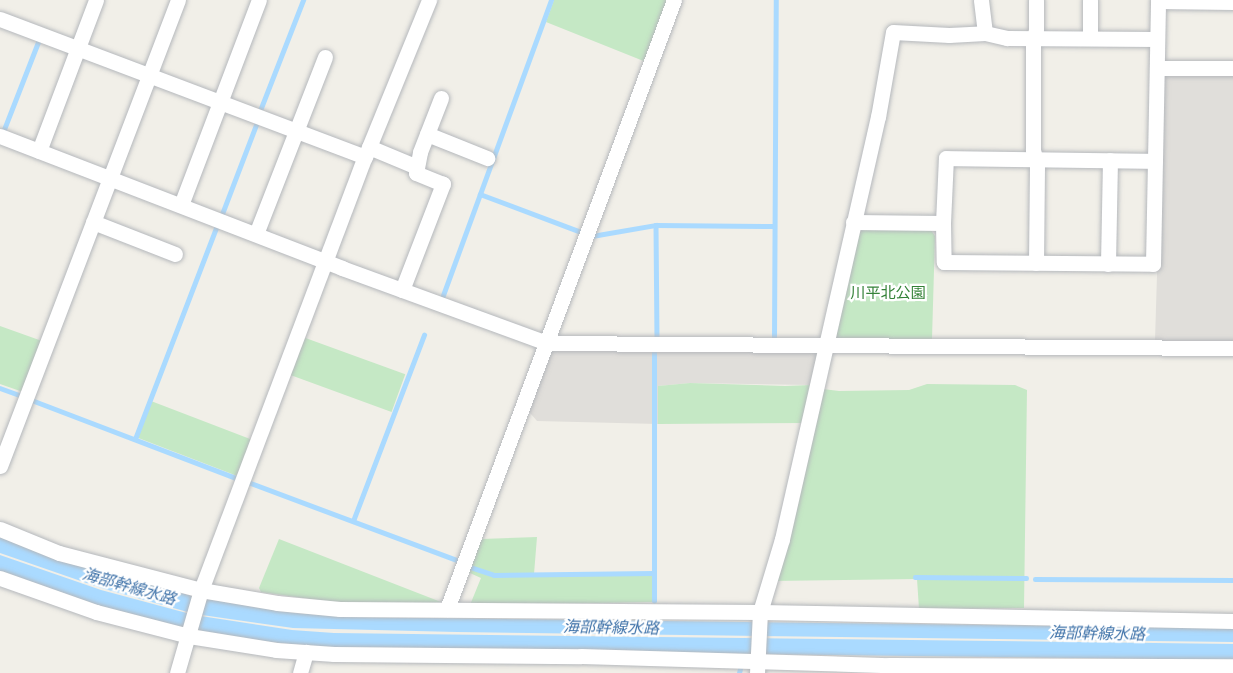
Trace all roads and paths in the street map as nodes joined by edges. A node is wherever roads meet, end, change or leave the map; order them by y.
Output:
1 (96, 0) edge
2 (178, 0) edge
3 (259, 0) edge
4 (429, 0) edge
5 (674, 0) edge
6 (981, 0) edge
7 (1036, 0) edge
8 (1090, 0) edge
9 (1158, 1) edge
10 (1230, 1) edge
11 (1, 24) edge
12 (985, 33) junction
13 (1034, 38) junction
14 (1090, 38) junction
15 (1157, 39) junction
16 (78, 48) junction
17 (326, 57) dead end
18 (1157, 68) junction
19 (1233, 68) edge
20 (149, 75) junction
21 (441, 98) dead end
22 (220, 102) junction
23 (297, 131) junction
24 (427, 134) junction
25 (0, 136) edge
26 (39, 151) junction
27 (367, 152) junction
28 (487, 158) dead end
29 (1036, 159) junction
30 (1110, 160) junction
31 (1155, 160) junction
32 (417, 167) junction
33 (110, 178) junction
34 (181, 205) junction
35 (93, 222) junction
36 (853, 222) junction
37 (944, 223) junction
38 (256, 234) junction
39 (175, 254) dead end
40 (325, 261) junction
41 (1036, 263) junction
42 (1108, 264) junction
43 (402, 290) junction
44 (547, 343) junction
45 (826, 346) junction
46 (1233, 348) edge
47 (0, 466) edge
48 (0, 529) edge
49 (0, 578) edge
50 (200, 593) junction
51 (447, 609) junction
52 (760, 615) junction
53 (1233, 621) edge
54 (189, 636) junction
55 (306, 652) junction
56 (1233, 666) edge
57 (757, 668) edge
58 (177, 673) edge
59 (300, 673) edge

1 - 16 street
2 - 20 street
3 - 22 street
4 - 27 street
5 - 44 street
6 - 12 street
7 - 13 street
8 - 14 street
9 - 10 street
9 - 15 street
11 - 16 street
12 - 13 street
12 - 36 street
13 - 14 street
13 - 29 street
14 - 15 street
15 - 18 street
16 - 20 street
16 - 26 street
17 - 23 street
18 - 19 street
18 - 31 street
20 - 22 street
20 - 33 street
21 - 24 street
22 - 23 street
22 - 34 street
23 - 27 street
23 - 38 street
24 - 28 street
24 - 32 street
25 - 26 street
26 - 33 street
27 - 32 street
27 - 40 street
29 - 30 street
29 - 37 street
29 - 41 street
30 - 31 street
30 - 42 street
31 - 42 street
32 - 43 street
33 - 34 street
33 - 35 street
34 - 38 street
35 - 39 street
35 - 47 street
36 - 37 street
36 - 45 street
37 - 41 street
38 - 40 street
40 - 43 street
40 - 50 street
41 - 42 street
43 - 44 street
44 - 45 street
44 - 51 street
45 - 46 street
45 - 52 street
48 - 50 street
49 - 54 street
50 - 51 street
50 - 54 street
51 - 52 street
52 - 53 street
52 - 57 street
54 - 55 street
54 - 58 street
55 - 57 street
55 - 59 street
56 - 57 street

